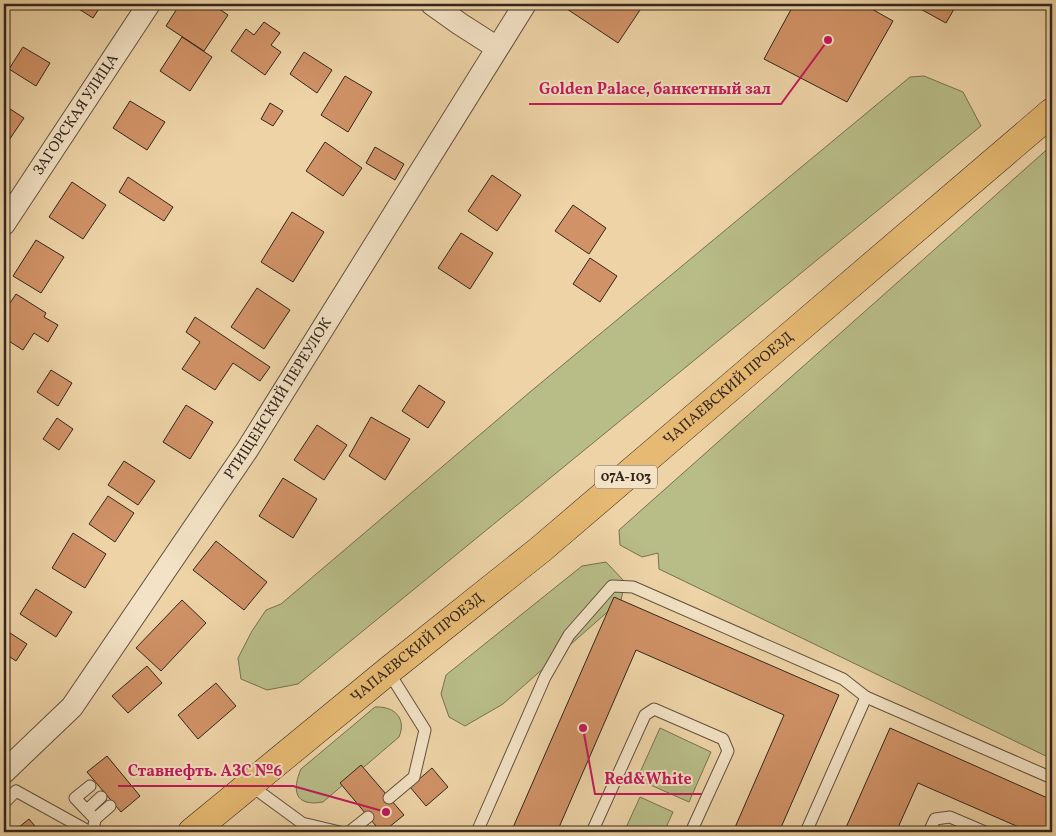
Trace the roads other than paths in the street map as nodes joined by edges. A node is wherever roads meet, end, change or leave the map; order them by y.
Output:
1 (149, 4) edge
2 (432, 4) edge
3 (525, 4) edge
4 (496, 47) junction
5 (1052, 112) edge
6 (4, 224) edge
7 (388, 671) junction
8 (866, 697) junction
9 (4, 772) edge
10 (1052, 778) edge
11 (250, 785) junction
12 (90, 786) dead end
13 (101, 798) dead end
14 (389, 798) dead end
15 (4, 803) edge
16 (110, 806) dead end
17 (87, 810) junction
18 (368, 816) dead end
19 (95, 819) junction
20 (92, 832) edge
21 (192, 832) edge
22 (340, 832) edge
23 (349, 832) edge
24 (477, 832) edge
25 (592, 832) edge
26 (691, 832) edge
27 (806, 832) edge
28 (929, 832) edge
29 (985, 832) edge

1 - 6 street, ЗАГОРСКАЯ УЛИЦА
2 - 4 street
3 - 4 street, РТИЩЕНСКИЙ ПЕРЕУЛОК
4 - 9 street, РТИЩЕНСКИЙ ПЕРЕУЛОК
5 - 7 main road, ЧАПАЕВСКИЙ ПРОЕЗД / 07А-103
7 - 11 main road, ЧАПАЕВСКИЙ ПРОЕЗД / 07А-103
7 - 14 lane
8 - 10 lane
8 - 24 lane
8 - 27 lane
11 - 21 main road, ЧАПАЕВСКИЙ ПРОЕЗД / 07А-103
11 - 22 lane
12 - 17 lane
13 - 17 lane
15 - 20 lane
16 - 19 lane
17 - 19 lane
18 - 23 lane
19 - 20 lane
25 - 26 lane
28 - 29 lane

